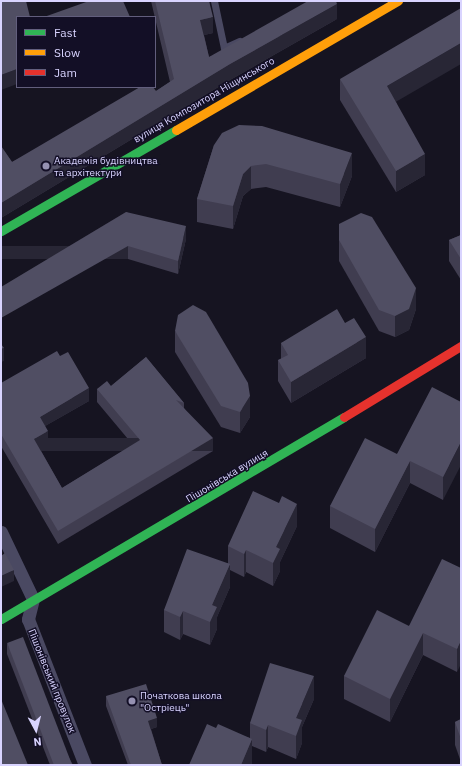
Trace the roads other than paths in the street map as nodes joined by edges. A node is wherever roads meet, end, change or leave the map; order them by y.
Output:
1 (214, 1) edge
2 (398, 1) edge
3 (246, 38) edge
4 (1, 231) edge
5 (461, 346) edge
6 (1, 532) edge
7 (33, 599) junction
8 (1, 619) edge
9 (85, 765) edge

1 - 3 lane
2 - 4 street, вулиця Композитора Ніщинського
5 - 7 street, Пішонівська вулиця
6 - 7 street
7 - 8 street, Пішонівська вулиця
7 - 9 street, Пішонівський провулок

